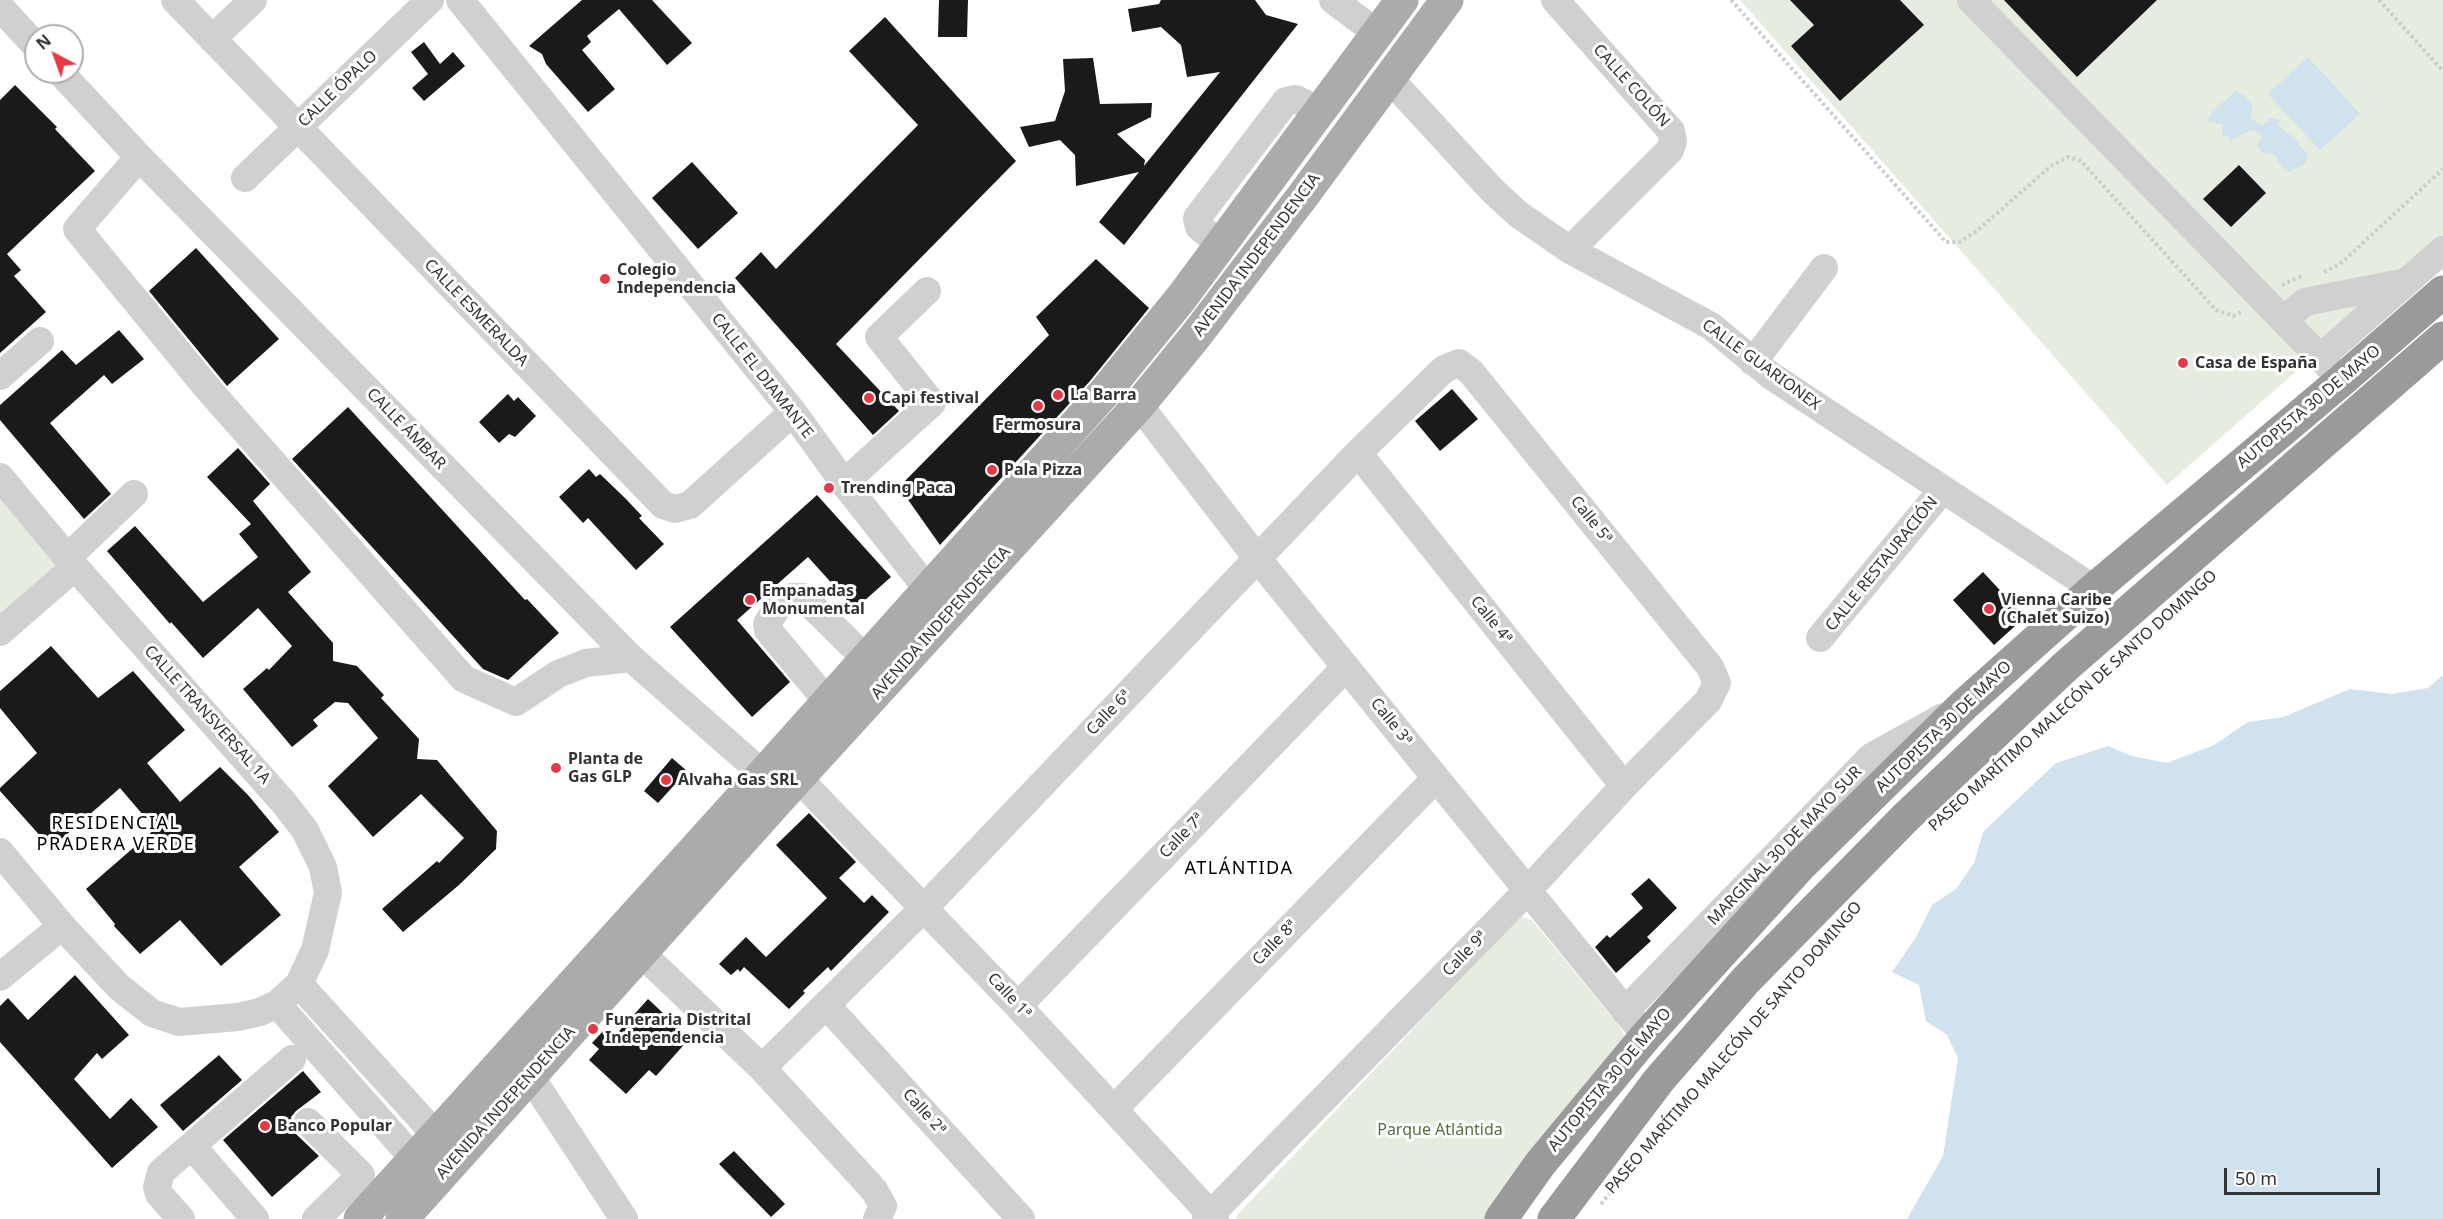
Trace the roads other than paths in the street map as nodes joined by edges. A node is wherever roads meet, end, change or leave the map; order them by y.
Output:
1 (175, 0) edge
2 (253, 0) edge
3 (430, 0) edge
4 (459, 0) edge
5 (1333, 0) edge
6 (1402, 0) edge
7 (1447, 0) edge
8 (1555, 0) edge
9 (1971, 0) edge
10 (0, 7) edge
11 (24, 33) edge
12 (1377, 33) junction
13 (212, 39) junction
14 (1389, 78) junction
15 (71, 84) edge
16 (297, 128) junction
17 (140, 157) junction
18 (245, 178) dead end
19 (1570, 250) junction
20 (2443, 250) edge
21 (1824, 268) dead end
22 (2408, 282) junction
23 (927, 291) dead end
24 (2443, 292) edge
25 (2285, 319) junction
26 (2443, 338) edge
27 (40, 341) dead end
28 (1753, 362) junction
29 (1459, 363) joint
30 (2332, 368) junction
31 (0, 375) edge
32 (1139, 405) junction
33 (793, 412) junction
34 (1358, 453) junction
35 (0, 477) edge
36 (844, 483) junction
37 (1943, 489) junction
38 (134, 494) dead end
39 (1257, 558) junction
40 (71, 562) junction
41 (2094, 589) junction
42 (927, 590) junction
43 (948, 615) junction
44 (0, 632) edge
45 (1820, 638) dead end
46 (631, 658) junction
47 (866, 659) junction
48 (1346, 667) junction
49 (1717, 683) joint
50 (827, 702) junction
51 (1964, 705) junction
52 (763, 774) junction
53 (798, 778) junction
54 (1436, 778) junction
55 (1624, 786) junction
56 (0, 852) edge
57 (1528, 890) junction
58 (925, 907) junction
59 (62, 926) junction
60 (641, 953) junction
61 (0, 977) edge
62 (299, 984) junction
63 (277, 1004) junction
64 (826, 1005) junction
65 (1018, 1006) junction
66 (1625, 1011) junction
67 (1646, 1036) junction
68 (292, 1059) dead end
69 (762, 1068) junction
70 (530, 1076) junction
71 (1114, 1109) junction
72 (308, 1122) dead end
73 (437, 1136) junction
74 (192, 1146) junction
75 (415, 1160) junction
76 (390, 1206) edge
77 (1211, 1218) edge
78 (181, 1219) edge
79 (255, 1219) edge
80 (316, 1219) edge
81 (624, 1219) edge
82 (878, 1219) edge
83 (1021, 1219) edge
84 (1501, 1219) edge
85 (1554, 1219) edge

1 - 13 street, CALLE ESMERALDA
2 - 13 street
3 - 16 street, CALLE ÓPALO
4 - 33 street, CALLE EL DIAMANTE
5 - 12 street
6 - 12 main road, AVENIDA INDEPENDENCIA
7 - 14 main road, AVENIDA INDEPENDENCIA
8 - 19 street, CALLE COLÓN
9 - 25 street
10 - 11 street
12 - 42 main road, AVENIDA INDEPENDENCIA
13 - 16 street, CALLE ESMERALDA
14 - 19 street, CALLE GUARIONEX
14 - 32 main road, AVENIDA INDEPENDENCIA
15 - 17 street, CALLE ÁMBAR
16 - 18 street, CALLE ÓPALO
16 - 33 street, CALLE ESMERALDA
17 - 46 street, CALLE ÁMBAR
17 - 46 street
19 - 28 street, CALLE GUARIONEX
20 - 22 street
21 - 28 street
22 - 25 street
22 - 30 street
23 - 36 street
24 - 30 highway, AUTOPISTA 30 DE MAYO
25 - 30 street
26 - 85 highway, AUTOPISTA 30 DE MAYO
27 - 31 street
28 - 37 street, CALLE GUARIONEX
29 - 34 street, Calle 6ª
29 - 49 street, Calle 5ª
30 - 41 highway, AUTOPISTA 30 DE MAYO
32 - 39 street, Calle 3ª
32 - 43 main road, AVENIDA INDEPENDENCIA
33 - 36 street, CALLE EL DIAMANTE
34 - 39 street, Calle 6ª
34 - 55 street, Calle 4ª
35 - 40 street, CALLE TRANSVERSAL 1A
36 - 42 street, CALLE EL DIAMANTE
37 - 41 street, CALLE GUARIONEX
37 - 45 street, CALLE RESTAURACIÓN
38 - 40 street
39 - 48 street, Calle 3ª
39 - 58 street, Calle 6ª
40 - 44 street
40 - 62 street, CALLE TRANSVERSAL 1A
41 - 51 highway, AUTOPISTA 30 DE MAYO
42 - 43 street, CALLE EL DIAMANTE
42 - 47 main road, AVENIDA INDEPENDENCIA
43 - 53 main road, AVENIDA INDEPENDENCIA
46 - 52 street, CALLE ÁMBAR
47 - 50 main road, AVENIDA INDEPENDENCIA
47 - 50 street
48 - 54 street, Calle 3ª
48 - 65 street, Calle 7ª
49 - 55 street, Calle 9ª
50 - 52 main road, AVENIDA INDEPENDENCIA
51 - 66 street, MARGINAL 30 DE MAYO SUR
51 - 67 highway, AUTOPISTA 30 DE MAYO
52 - 53 street
52 - 73 main road, AVENIDA INDEPENDENCIA
53 - 58 street, Calle 1ª
53 - 60 main road, AVENIDA INDEPENDENCIA
54 - 57 street, Calle 3ª
54 - 71 street, Calle 8ª
55 - 57 street, Calle 9ª
56 - 59 street
57 - 66 street, Calle 3ª
57 - 77 street, Calle 9ª
58 - 64 street, Calle 6ª
58 - 65 street, Calle 1ª
59 - 61 street
59 - 63 street
60 - 69 street
60 - 70 main road, AVENIDA INDEPENDENCIA
62 - 63 street
62 - 73 street
63 - 75 street
64 - 69 street, Calle 6ª
64 - 83 street, Calle 2ª
65 - 71 street, Calle 1ª
66 - 67 street, Calle 3ª
67 - 84 highway, AUTOPISTA 30 DE MAYO
68 - 74 street
69 - 82 street
70 - 76 main road, AVENIDA INDEPENDENCIA
70 - 81 street
71 - 77 street, Calle 1ª
72 - 76 street
73 - 75 main road, AVENIDA INDEPENDENCIA
74 - 78 street
74 - 79 street
75 - 76 main road, AVENIDA INDEPENDENCIA
76 - 80 street

